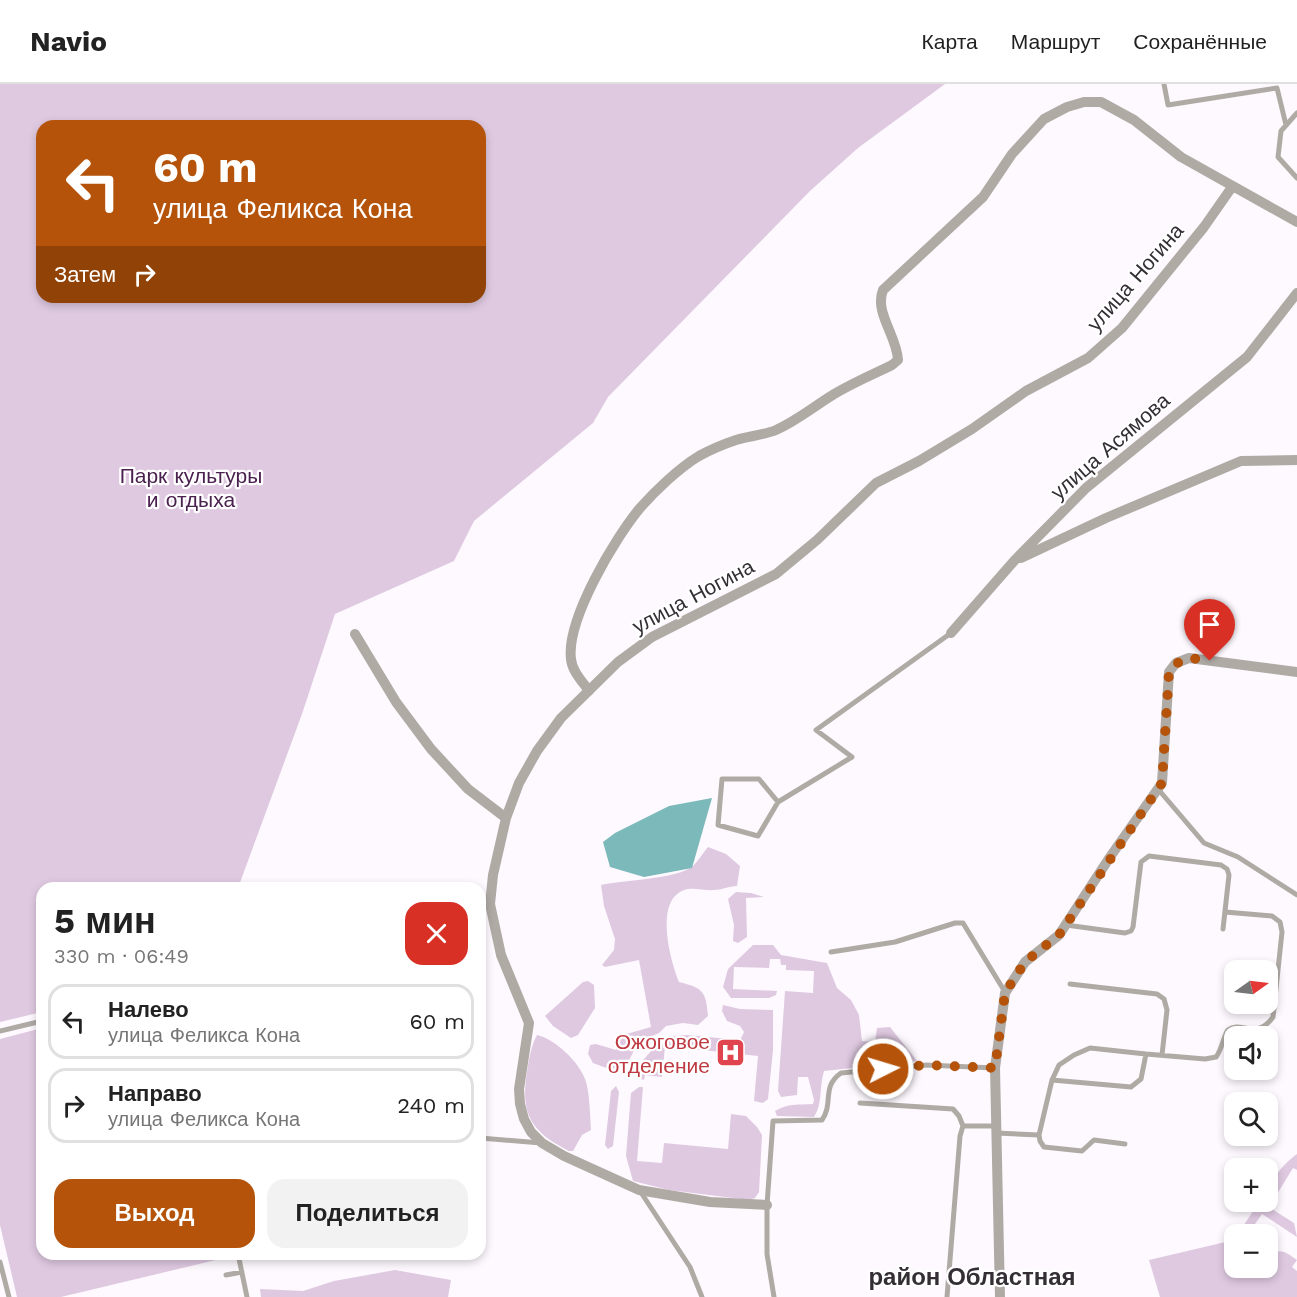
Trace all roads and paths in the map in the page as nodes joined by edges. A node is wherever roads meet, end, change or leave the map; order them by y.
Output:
1 (1164, 84) edge
2 (1277, 86) edge
3 (1297, 113) edge
4 (1286, 125) junction
5 (1297, 178) edge
6 (1232, 187) junction
7 (1297, 222) edge
8 (1297, 294) edge
9 (1297, 460) edge
10 (1014, 561) junction
11 (951, 633) joint
12 (355, 634) dead end
13 (1297, 672) edge
14 (589, 691) junction
15 (1158, 789) junction
16 (778, 802) junction
17 (506, 818) junction
18 (1297, 895) edge
19 (1225, 912) junction
20 (1066, 925) junction
21 (1223, 929) dead end
22 (831, 952) dead end
23 (1070, 984) dead end
24 (1005, 993) junction
25 (36, 1022) edge
26 (0, 1031) edge
27 (1146, 1054) junction
28 (1162, 1055) junction
29 (995, 1068) junction
30 (1052, 1080) junction
31 (860, 1103) dead end
32 (963, 1126) junction
33 (996, 1130) junction
34 (1039, 1135) junction
35 (486, 1138) edge
36 (542, 1143) junction
37 (1125, 1144) dead end
38 (639, 1190) junction
39 (766, 1205) junction
40 (239, 1260) edge
41 (0, 1262) edge
42 (242, 1272) junction
43 (226, 1275) dead end
44 (9, 1297) edge
45 (248, 1297) edge
46 (702, 1297) edge
47 (774, 1297) edge
48 (946, 1297) edge
49 (1000, 1297) edge

1 - 2 lane
2 - 4 lane
3 - 4 lane
4 - 5 lane
6 - 7 street
6 - 14 street, улица Ногина
6 - 14 street
8 - 10 street, улица Асямова
9 - 10 street
10 - 11 street, улица Асямова
11 - 16 lane
12 - 17 street
13 - 15 street
14 - 17 street, улица Ногина
15 - 18 lane
15 - 20 street
16 - 16 lane
17 - 36 street, улица Ногина
19 - 20 lane
19 - 21 lane
19 - 28 lane
20 - 24 street
22 - 24 lane
23 - 28 lane
24 - 29 street
25 - 26 lane
27 - 28 lane
27 - 30 lane
27 - 30 lane
29 - 33 street
29 - 39 lane
30 - 34 lane
31 - 32 lane
32 - 33 lane
32 - 48 lane
33 - 34 lane
33 - 49 street
34 - 37 lane
35 - 36 lane
36 - 38 street, улица Ногина
38 - 39 street, улица Ногина
38 - 46 lane
39 - 47 lane
40 - 42 lane
41 - 44 lane
42 - 43 lane
42 - 45 lane

